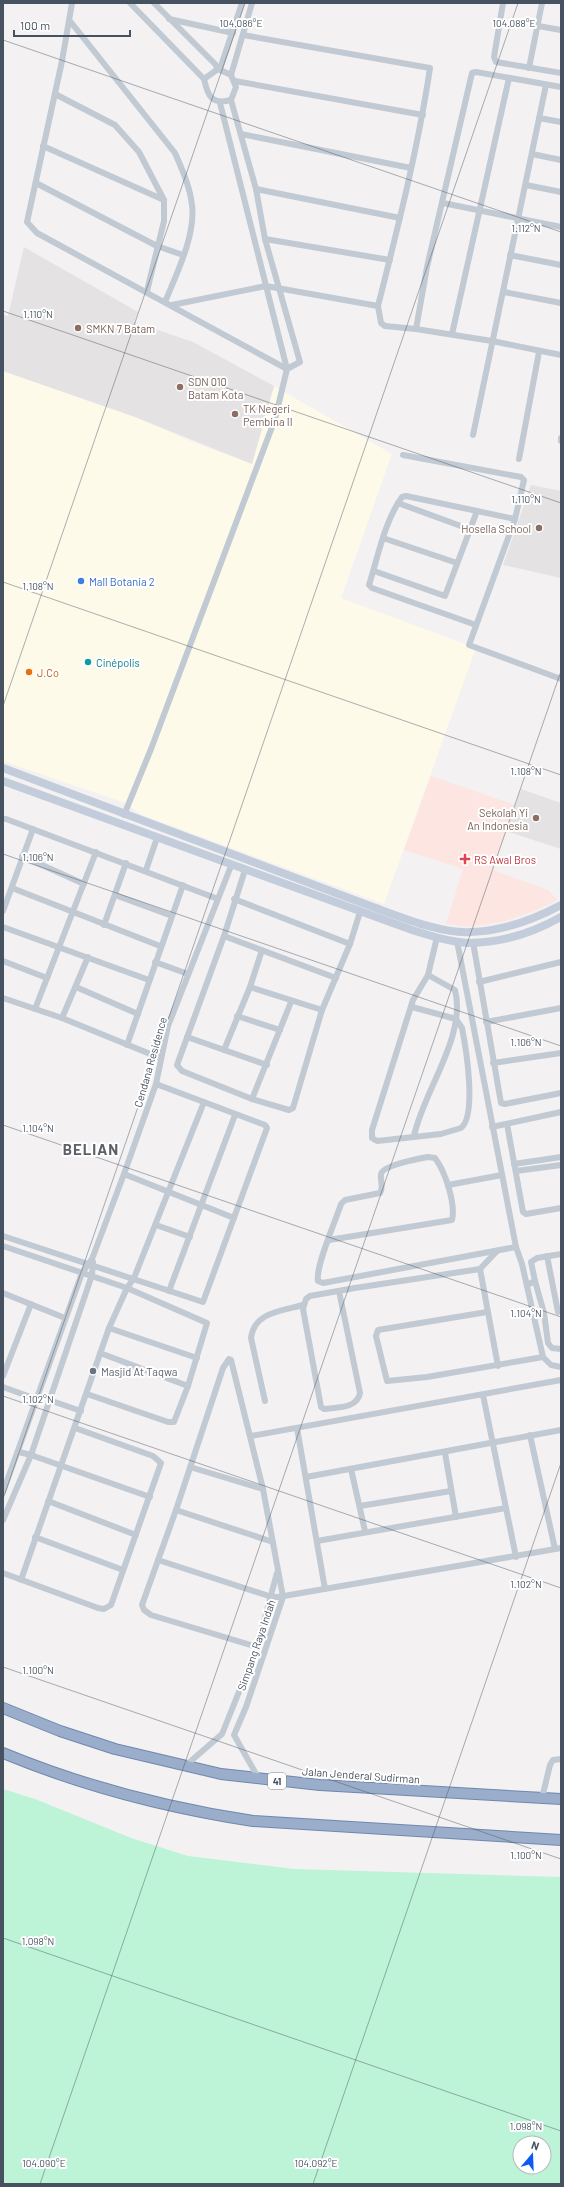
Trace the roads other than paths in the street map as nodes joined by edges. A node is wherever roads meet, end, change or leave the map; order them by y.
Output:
1 (72, 3) edge
2 (130, 3) edge
3 (154, 3) edge
4 (242, 3) edge
5 (252, 3) edge
6 (503, 3) edge
7 (542, 3) edge
8 (170, 19) junction
9 (70, 21) junction
10 (538, 26) junction
11 (561, 30) edge
12 (233, 33) junction
13 (242, 35) junction
14 (529, 68) junction
15 (219, 69) junction
16 (561, 74) edge
17 (231, 75) junction
18 (509, 78) junction
19 (204, 79) junction
20 (234, 81) junction
21 (546, 84) junction
22 (561, 87) edge
23 (55, 94) junction
24 (231, 100) junction
25 (220, 103) junction
26 (423, 116) junction
27 (539, 118) junction
28 (561, 122) edge
29 (241, 134) junction
30 (43, 146) junction
31 (532, 154) junction
32 (561, 160) edge
33 (412, 168) junction
34 (36, 183) junction
35 (526, 185) junction
36 (256, 189) junction
37 (561, 192) edge
38 (164, 200) junction
39 (443, 203) junction
40 (480, 209) junction
41 (400, 218) junction
42 (518, 219) junction
43 (561, 227) edge
44 (265, 239) junction
45 (157, 246) junction
46 (184, 254) junction
47 (510, 256) junction
48 (390, 260) junction
49 (561, 265) edge
50 (266, 286) junction
51 (281, 290) junction
52 (147, 291) junction
53 (504, 292) junction
54 (165, 302) junction
55 (561, 303) edge
56 (172, 305) junction
57 (378, 306) junction
58 (416, 329) junction
59 (452, 334) junction
60 (492, 341) junction
61 (539, 352) junction
62 (561, 355) edge
63 (287, 369) junction
64 (473, 436) dead end
65 (403, 455) dead end
66 (519, 459) dead end
67 (398, 503) junction
68 (477, 511) junction
69 (515, 519) junction
70 (469, 529) junction
71 (383, 538) junction
72 (457, 563) junction
73 (374, 571) junction
74 (476, 625) junction
75 (561, 679) edge
76 (3, 768) edge
77 (3, 781) edge
78 (124, 815) junction
79 (4, 819) edge
80 (33, 829) junction
81 (157, 838) junction
82 (96, 852) junction
83 (22, 856) junction
84 (126, 863) junction
85 (231, 866) junction
86 (146, 870) junction
87 (245, 870) junction
88 (280, 871) junction
89 (276, 881) junction
90 (84, 884) junction
91 (183, 884) junction
92 (12, 888) junction
93 (115, 895) junction
94 (218, 899) junction
95 (234, 899) junction
96 (561, 905) edge
97 (3, 909) edge
98 (73, 912) junction
99 (360, 912) junction
100 (172, 916) junction
101 (561, 917) edge
102 (104, 925) junction
103 (3, 928) edge
104 (224, 936) junction
105 (437, 938) junction
106 (457, 941) junction
107 (472, 942) junction
108 (350, 944) junction
109 (160, 946) junction
110 (60, 948) junction
111 (262, 950) junction
112 (88, 958) junction
113 (3, 961) edge
114 (155, 962) junction
115 (561, 962) edge
116 (188, 974) junction
117 (428, 974) junction
118 (48, 978) junction
119 (336, 978) junction
120 (149, 980) junction
121 (479, 982) junction
122 (76, 987) junction
123 (250, 987) junction
124 (3, 998) edge
125 (290, 1002) junction
126 (412, 1006) junction
127 (561, 1008) edge
128 (35, 1009) junction
129 (322, 1010) junction
130 (138, 1014) junction
131 (237, 1016) junction
132 (62, 1018) junction
133 (456, 1019) junction
134 (486, 1022) junction
135 (280, 1030) junction
136 (186, 1037) junction
137 (128, 1045) junction
138 (224, 1050) junction
139 (561, 1053) edge
140 (160, 1058) junction
141 (493, 1063) junction
142 (267, 1065) junction
143 (156, 1084) junction
144 (561, 1093) edge
145 (252, 1099) junction
146 (204, 1102) junction
147 (561, 1112) edge
148 (235, 1115) junction
149 (507, 1124) junction
150 (492, 1127) junction
151 (414, 1136) junction
152 (561, 1157) edge
153 (514, 1164) junction
154 (561, 1165) edge
155 (516, 1171) junction
156 (124, 1174) junction
157 (502, 1175) junction
158 (448, 1185) junction
159 (169, 1191) junction
160 (201, 1204) junction
161 (561, 1208) edge
162 (234, 1218) junction
163 (156, 1225) junction
164 (3, 1236) edge
165 (190, 1237) junction
166 (329, 1240) junction
167 (3, 1246) edge
168 (516, 1247) junction
169 (497, 1251) junction
170 (561, 1254) edge
171 (547, 1256) junction
172 (92, 1258) junction
173 (86, 1264) junction
174 (94, 1266) junction
175 (480, 1269) junction
176 (82, 1273) junction
177 (92, 1275) junction
178 (134, 1278) junction
179 (535, 1281) junction
180 (527, 1285) junction
181 (127, 1288) junction
182 (169, 1291) junction
183 (339, 1291) junction
184 (3, 1293) edge
185 (31, 1304) junction
186 (303, 1305) junction
187 (487, 1312) junction
188 (559, 1312) edge
189 (544, 1313) junction
190 (65, 1318) junction
191 (109, 1328) junction
192 (561, 1349) edge
193 (100, 1353) junction
194 (543, 1357) junction
195 (197, 1358) junction
196 (498, 1366) junction
197 (561, 1367) edge
198 (3, 1376) edge
199 (561, 1380) edge
200 (188, 1386) junction
201 (3, 1387) edge
202 (87, 1394) junction
203 (483, 1395) junction
204 (36, 1399) junction
205 (49, 1400) junction
206 (265, 1401) dead end
207 (81, 1411) junction
208 (75, 1428) junction
209 (297, 1428) junction
210 (561, 1430) edge
211 (530, 1435) junction
212 (250, 1436) junction
213 (492, 1442) junction
214 (19, 1452) junction
215 (445, 1453) junction
216 (31, 1454) junction
217 (60, 1465) junction
218 (190, 1467) junction
219 (351, 1469) junction
220 (306, 1477) junction
221 (5, 1479) edge
222 (263, 1489) junction
223 (451, 1491) junction
224 (3, 1492) edge
225 (150, 1497) junction
226 (48, 1501) junction
227 (360, 1506) junction
228 (506, 1508) junction
229 (176, 1510) junction
230 (456, 1517) junction
231 (3, 1520) edge
232 (365, 1531) junction
233 (136, 1535) junction
234 (35, 1537) junction
235 (317, 1541) junction
236 (273, 1542) junction
237 (558, 1549) edge
238 (516, 1557) junction
239 (158, 1560) junction
240 (123, 1570) junction
241 (3, 1573) edge
242 (277, 1573) junction
243 (20, 1580) junction
244 (325, 1589) junction
245 (283, 1596) junction
246 (272, 1597) junction
247 (257, 1647) junction
248 (3, 1708) edge
249 (3, 1753) edge
250 (561, 1759) edge
251 (184, 1767) junction
252 (259, 1779) junction
253 (542, 1798) junction
254 (561, 1799) edge
255 (561, 1840) edge

1 - 9 street
2 - 19 street
3 - 8 street
4 - 12 street
5 - 13 street
6 - 14 street
7 - 10 street
8 - 12 street
8 - 15 street
9 - 23 street
9 - 46 street
10 - 11 street
10 - 14 street
12 - 15 street
13 - 17 street
13 - 26 street
14 - 16 street
15 - 17 street
15 - 19 street
17 - 20 street
18 - 21 street
18 - 39 street
18 - 40 street
19 - 25 street
20 - 24 street
20 - 26 street
21 - 22 street
21 - 27 street
23 - 30 street
23 - 38 street
24 - 25 street
24 - 29 street
25 - 50 street
26 - 33 street
27 - 28 street
27 - 31 street
29 - 33 street
29 - 36 street
30 - 34 street
30 - 38 street
31 - 32 street
31 - 35 street
33 - 41 street
34 - 45 street
34 - 52 street
35 - 37 street
35 - 42 street
36 - 41 street
36 - 44 street
38 - 45 street
39 - 40 street
39 - 58 street
40 - 42 street
40 - 59 street
41 - 48 street
42 - 43 street
42 - 47 street
44 - 48 street
44 - 51 street
45 - 46 street
45 - 52 street
46 - 54 street
47 - 49 street
47 - 53 street
48 - 57 street
50 - 51 street
50 - 56 street
50 - 63 street
51 - 57 street
51 - 63 street
52 - 54 street
53 - 55 street
53 - 60 street
54 - 56 street
56 - 63 street
57 - 58 street
58 - 59 street
59 - 60 street
60 - 61 street
60 - 64 street
61 - 62 street
61 - 66 street
63 - 78 street
65 - 69 street
67 - 68 street
67 - 70 street
67 - 71 street
68 - 69 street
68 - 70 street
69 - 74 street
70 - 72 street
71 - 72 street
71 - 73 street
72 - 73 street
73 - 74 street
74 - 75 street
76 - 78 main road
77 - 81 main road
78 - 88 main road
79 - 80 street
80 - 82 street
80 - 83 street
81 - 85 main road
81 - 86 street
82 - 84 street
82 - 90 street
83 - 90 street
83 - 92 street
84 - 86 street
84 - 93 street
85 - 87 main road
85 - 94 street, Cendana Residence
86 - 91 street
87 - 89 main road
87 - 95 street
88 - 89 main road
88 - 96 main road
89 - 99 main road
90 - 98 street
91 - 94 street
91 - 100 street
92 - 97 street
92 - 98 street
93 - 100 street
93 - 102 street
94 - 116 street, Cendana Residence
95 - 104 street
95 - 108 street
98 - 102 street
98 - 110 street
99 - 105 main road
99 - 108 street
100 - 109 street
101 - 107 main road
102 - 109 street
103 - 110 street
104 - 111 street
104 - 136 street
105 - 106 main road
105 - 117 street
106 - 107 main road
106 - 150 street
107 - 121 street
108 - 119 street
109 - 114 street
110 - 112 street
110 - 118 street
111 - 119 street
111 - 123 street
112 - 120 street
112 - 122 street
113 - 118 street
114 - 116 street
114 - 120 street
115 - 121 street
116 - 140 street, Cendana Residence
117 - 126 street
117 - 133 street
118 - 128 street
119 - 129 street
120 - 130 street
121 - 134 street
122 - 130 street
122 - 132 street
123 - 125 street
123 - 131 street
124 - 128 street
125 - 129 street
125 - 135 street
126 - 133 street
126 - 151 street
127 - 134 street
128 - 132 street
129 - 145 street
130 - 137 street
131 - 135 street
131 - 138 street
132 - 137 street
133 - 151 street
133 - 151 street
134 - 141 street
135 - 142 street
136 - 138 street
136 - 145 street
137 - 140 street
138 - 142 street
139 - 141 street
140 - 143 street, Cendana Residence
141 - 144 street
142 - 145 street
143 - 146 street
143 - 156 street, Cendana Residence
146 - 148 street
146 - 159 street
147 - 149 street
148 - 160 street
148 - 162 street
149 - 150 street
149 - 153 street
150 - 157 street
152 - 153 street
153 - 155 street
154 - 155 street
155 - 161 street
156 - 159 street
156 - 172 street, Cendana Residence
157 - 158 street
157 - 168 street
158 - 166 street
158 - 166 street
159 - 160 street
159 - 163 street
160 - 162 street
160 - 165 street
162 - 182 street
163 - 165 street
163 - 178 street
164 - 173 street
165 - 182 street
166 - 169 street
167 - 176 street
168 - 169 street
168 - 180 street
169 - 175 street
170 - 171 street
171 - 179 street
171 - 188 street
172 - 173 street, Cendana Residence
172 - 174 street
173 - 174 street
173 - 176 street, Cendana Residence
174 - 177 street
174 - 178 street
175 - 183 street
175 - 187 street
176 - 177 street
176 - 190 street, Cendana Residence
177 - 181 street
177 - 205 street
178 - 181 street
178 - 182 street
179 - 180 street
179 - 189 street
180 - 194 street
181 - 191 street
181 - 195 street
183 - 186 street
183 - 186 street
184 - 185 street
185 - 190 street
185 - 198 street
186 - 206 street
187 - 196 street
187 - 196 street
188 - 189 street
189 - 192 street
190 - 204 street, Cendana Residence
191 - 193 street
191 - 195 street
193 - 200 street
193 - 202 street
194 - 196 street
194 - 197 street
195 - 200 street
199 - 203 street
200 - 202 street
201 - 204 street
202 - 207 street
203 - 209 street
203 - 213 street
204 - 214 street, Cendana Residence
205 - 207 street
205 - 216 street
207 - 208 street
208 - 217 street
208 - 225 street
209 - 212 street
209 - 220 street
210 - 211 street
211 - 213 street
211 - 237 street
212 - 218 street
212 - 222 street
213 - 215 street
213 - 228 street
214 - 216 street
214 - 221 street, Cendana Residence
215 - 219 street
215 - 223 street
216 - 217 street
216 - 231 street
217 - 225 street
217 - 226 street
218 - 222 street
218 - 229 street
219 - 220 street
219 - 227 street
220 - 235 street
221 - 224 street, Cendana Residence
222 - 236 street
223 - 227 street
223 - 230 street
225 - 233 street
226 - 233 street
226 - 234 street
227 - 232 street
228 - 230 street
228 - 238 street
229 - 236 street
229 - 239 street
230 - 232 street
232 - 235 street
233 - 240 street
234 - 240 street
234 - 243 street
235 - 244 street
236 - 242 street
237 - 238 street
238 - 244 street
239 - 246 street
239 - 247 street
240 - 243 street
241 - 243 street
242 - 245 street
242 - 246 street
244 - 245 street
245 - 246 street, Simpang Raya Indah
245 - 252 street, Simpang Raya Indah
246 - 247 street, Simpang Raya Indah
247 - 251 street, Simpang Raya Indah
248 - 251 highway, Jalan Jenderal Sudirman / 41
249 - 255 highway
250 - 253 street
251 - 252 highway, Jalan Jenderal Sudirman / 41
252 - 253 highway, Jalan Jenderal Sudirman / 41
253 - 254 highway, Jalan Jenderal Sudirman / 41

